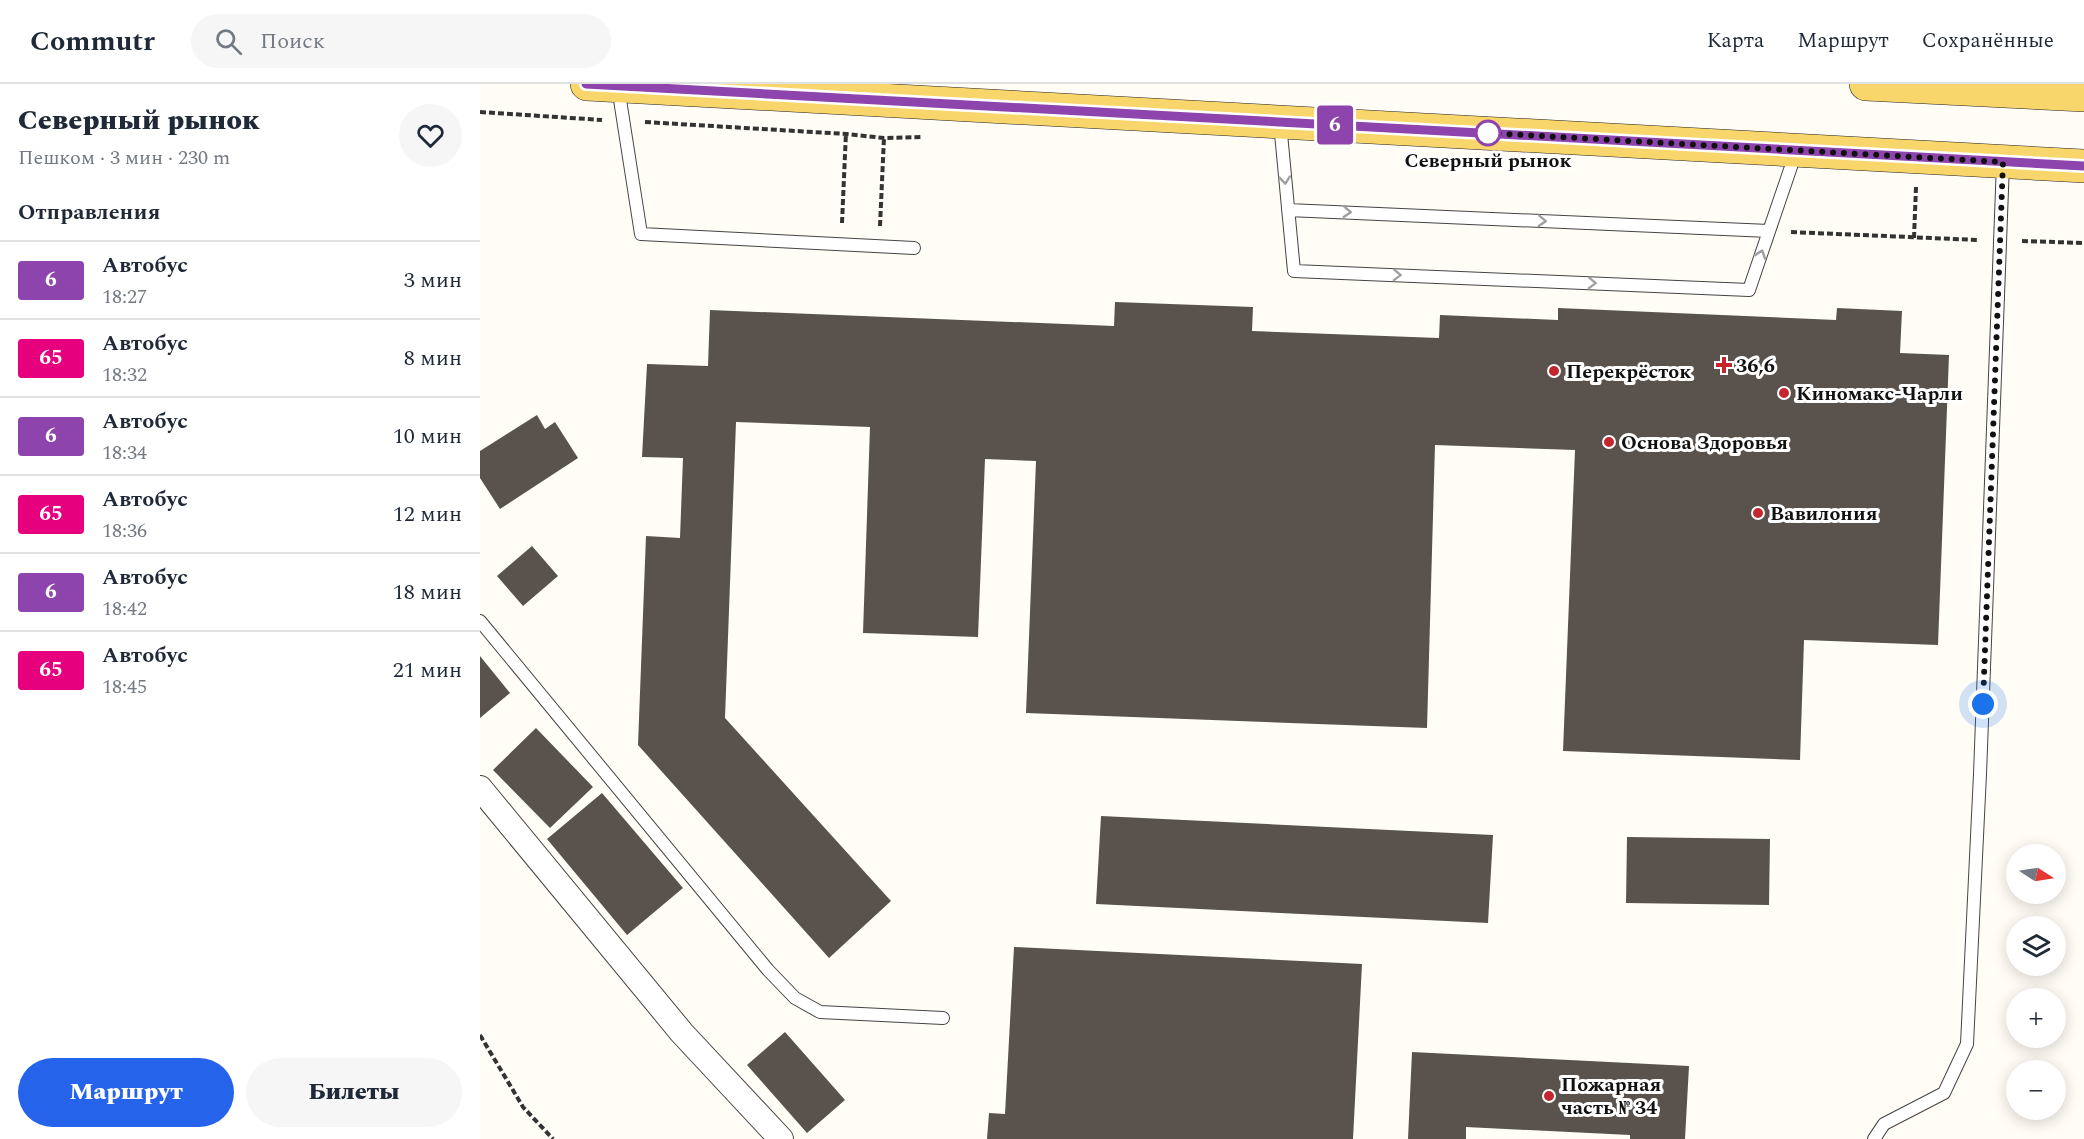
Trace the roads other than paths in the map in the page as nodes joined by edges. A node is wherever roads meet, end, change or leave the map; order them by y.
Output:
1 (1866, 84) edge
2 (603, 85) edge
3 (2084, 95) edge
4 (1280, 122) junction
5 (1797, 149) junction
6 (2003, 162) junction
7 (2084, 166) edge
8 (1288, 210) junction
9 (1769, 231) junction
10 (914, 248) dead end
11 (480, 621) edge
12 (480, 788) edge
13 (943, 1018) dead end
14 (782, 1139) edge
15 (1874, 1139) edge

1 - 3 main road
2 - 4 main road
2 - 10 lane
4 - 5 main road
4 -> 8 lane
5 - 6 main road
5 - 9 lane
6 - 7 main road
6 - 15 lane
8 -> 9 lane
8 -> 9 lane
11 - 13 lane
12 - 14 street

